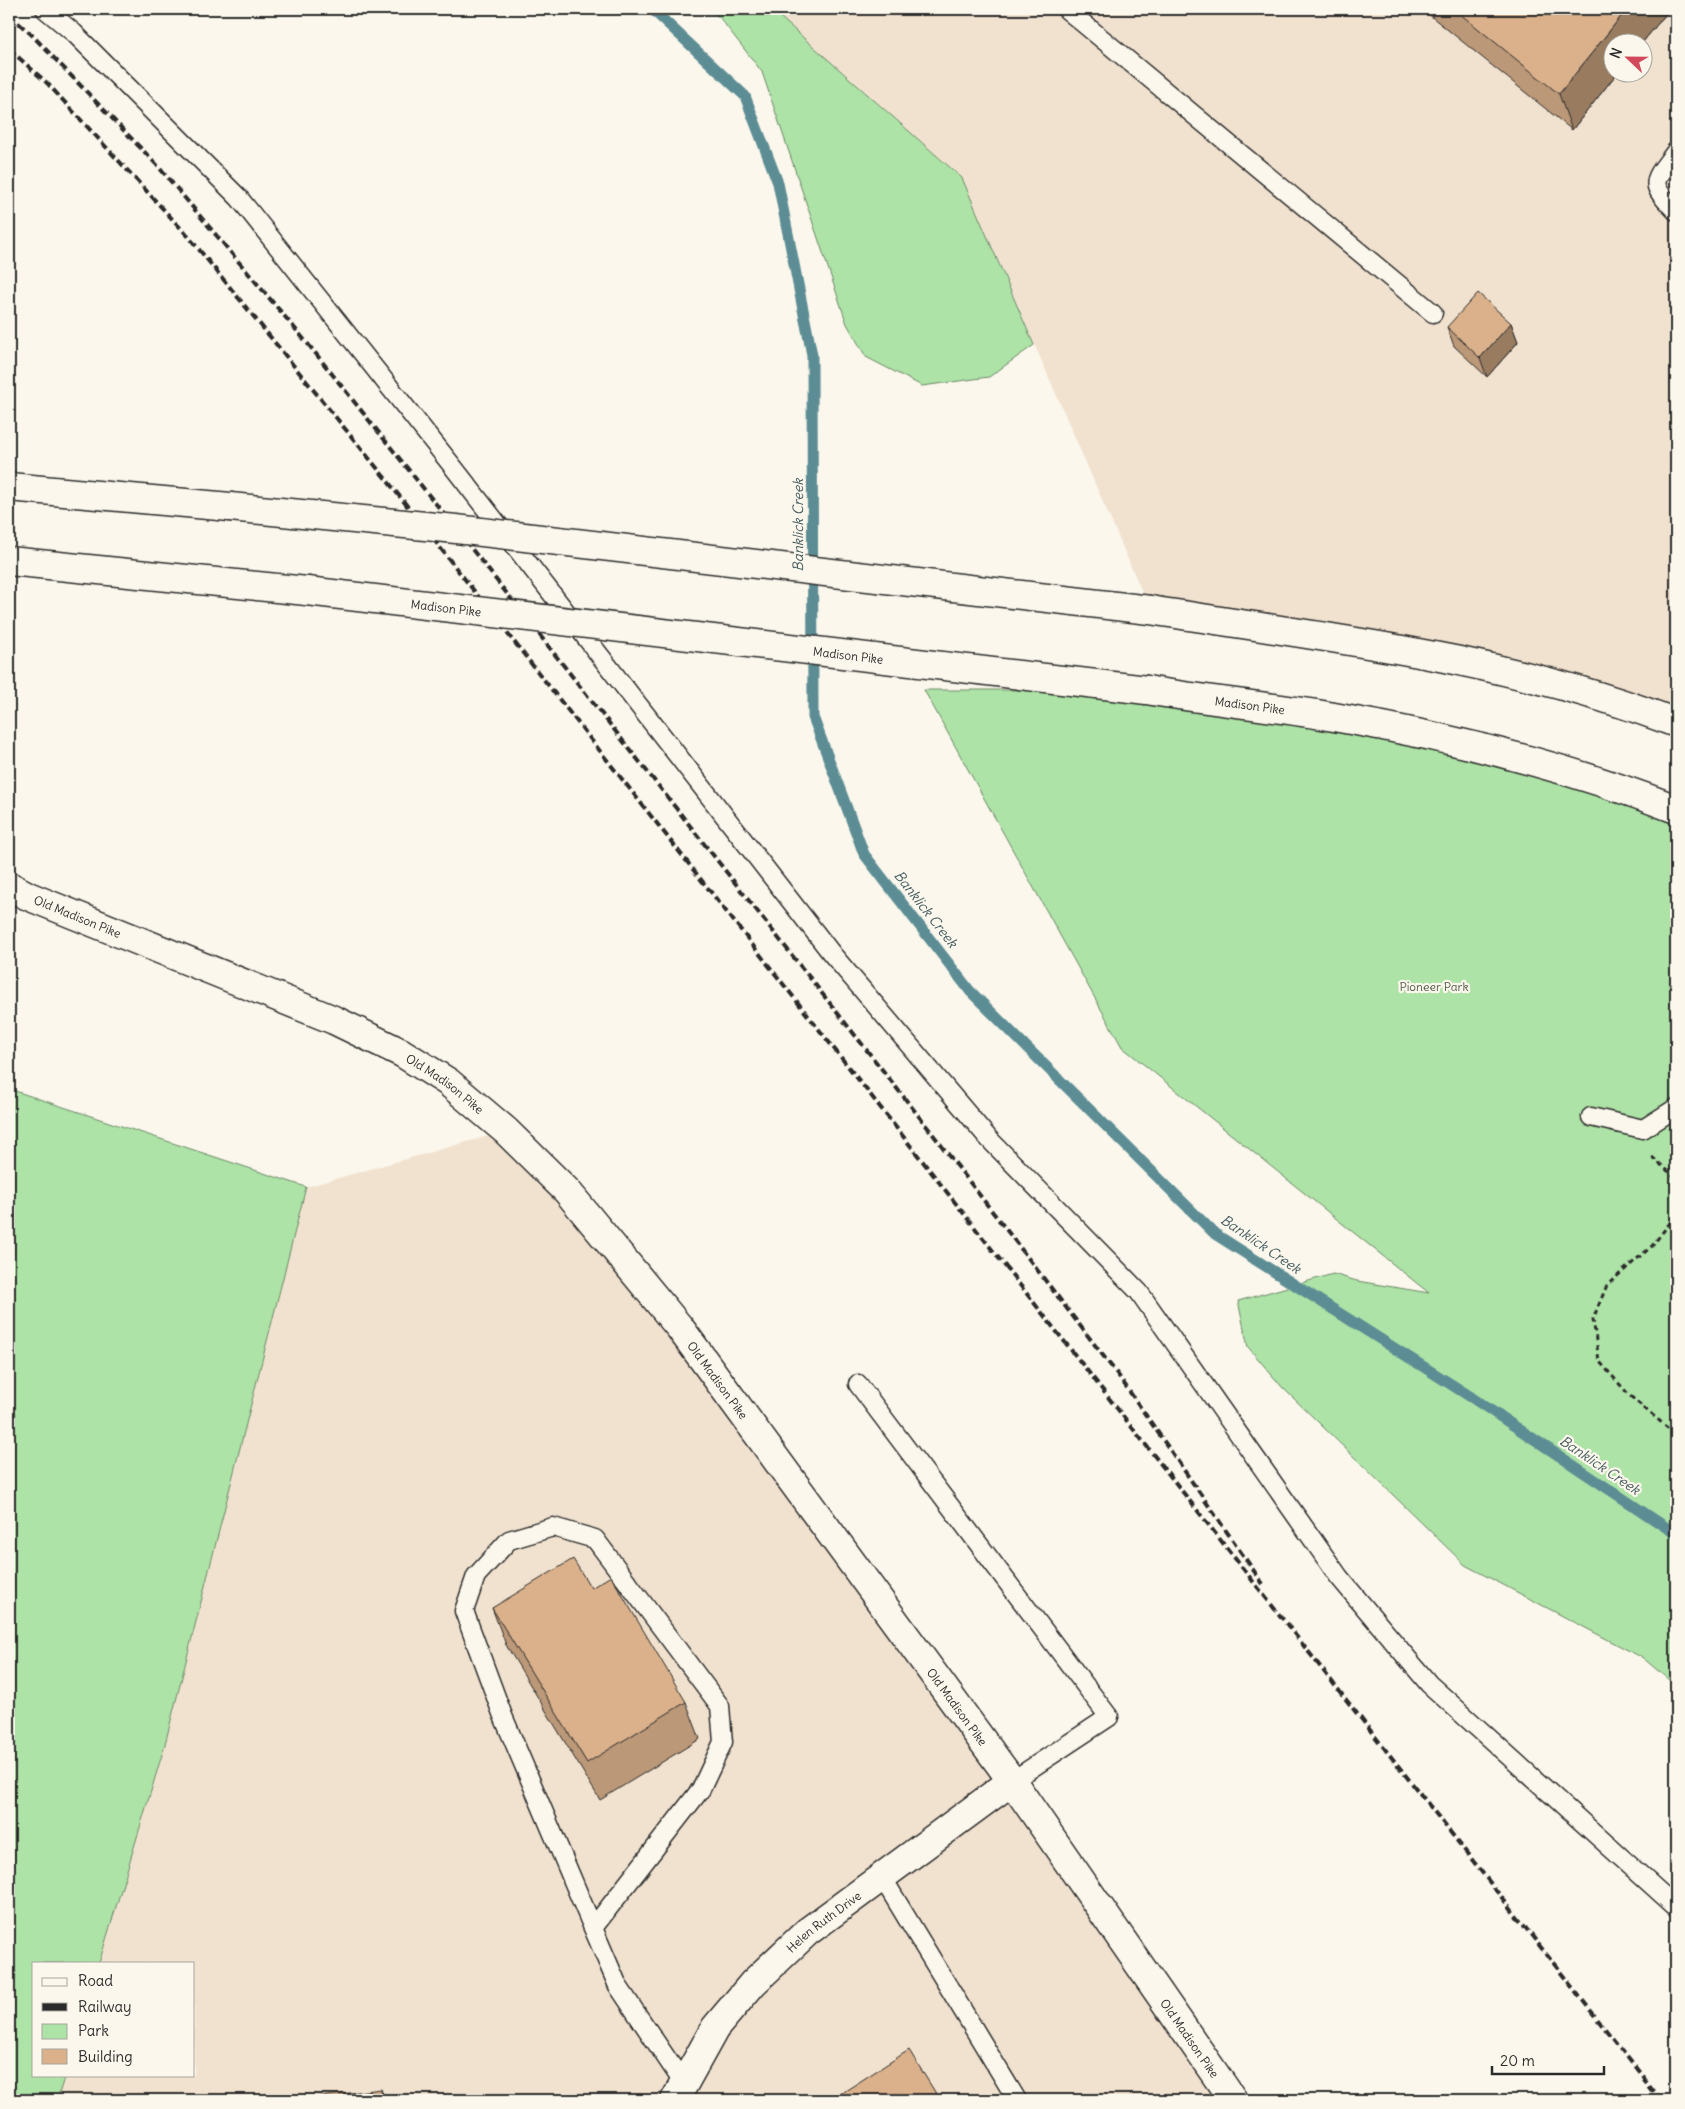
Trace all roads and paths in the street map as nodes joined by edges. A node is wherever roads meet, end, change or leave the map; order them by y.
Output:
1 (45, 9) edge
2 (1066, 9) edge
3 (1676, 151) edge
4 (1676, 211) edge
5 (1433, 313) dead end
6 (9, 486) edge
7 (9, 561) edge
8 (1676, 723) edge
9 (1676, 808) edge
10 (9, 886) edge
11 (1676, 1108) edge
12 (1592, 1117) dead end
13 (1676, 1215) edge
14 (858, 1384) dead end
15 (1676, 1435) edge
16 (1012, 1782) junction
17 (882, 1877) junction
18 (1676, 1907) edge
19 (593, 1928) junction
20 (679, 2092) edge
21 (1017, 2100) edge
22 (1233, 2100) edge

1 - 18 lane
2 - 5 lane
3 - 4 lane
6 - 8 main road, bridge
7 - 9 main road, Madison Pike, bridge
10 - 16 main road, Old Madison Pike
11 - 12 lane
13 - 15 path
14 - 16 lane
16 - 17 main road, Helen Ruth Drive
16 - 22 main road, Old Madison Pike
17 - 20 main road, Helen Ruth Drive
17 - 21 lane
19 - 19 lane
19 - 20 lane

